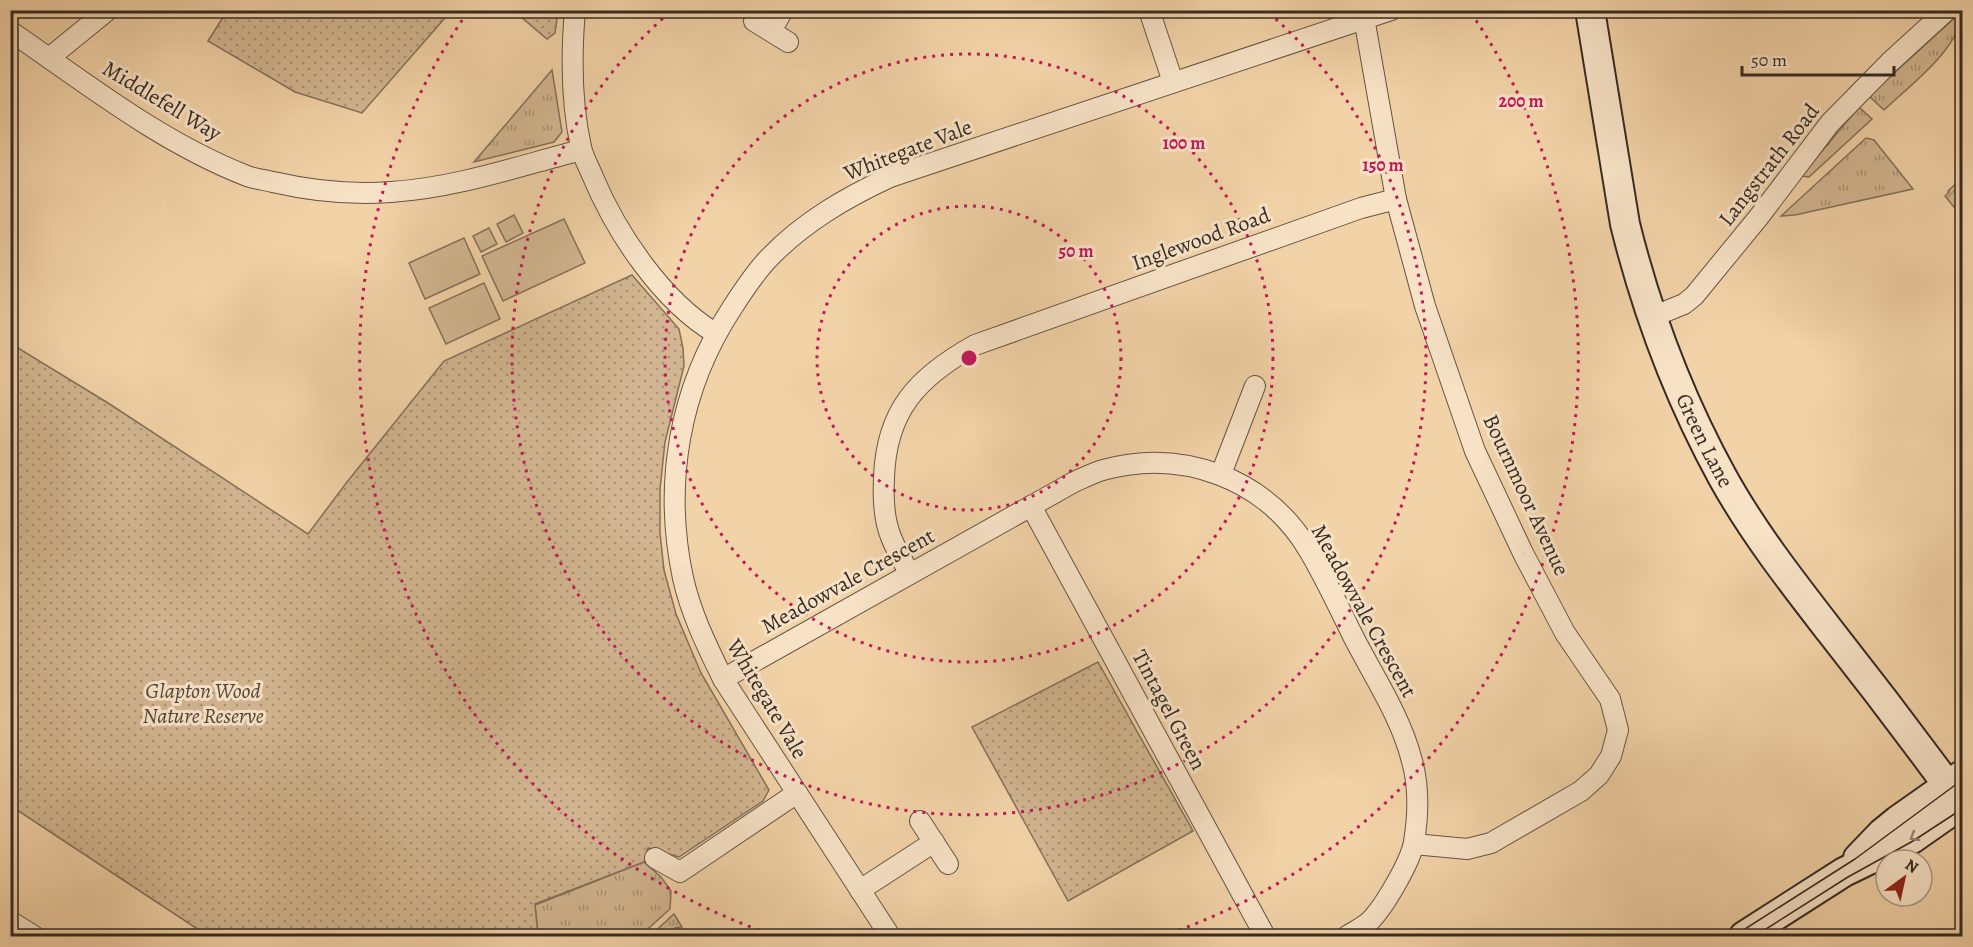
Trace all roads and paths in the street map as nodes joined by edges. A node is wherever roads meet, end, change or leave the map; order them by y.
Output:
1 (108, 10) edge
2 (575, 10) edge
3 (783, 10) edge
4 (1149, 10) edge
5 (1391, 10) edge
6 (1590, 10) edge
7 (1947, 10) edge
8 (1364, 18) junction
9 (754, 21) dead end
10 (771, 31) junction
11 (11, 32) edge
12 (788, 42) dead end
13 (49, 58) junction
14 (1173, 82) junction
15 (581, 150) junction
16 (1396, 199) junction
17 (1652, 317) junction
18 (716, 333) junction
19 (1255, 386) dead end
20 (1221, 474) junction
21 (1031, 506) junction
22 (910, 574) junction
23 (723, 679) junction
24 (798, 793) junction
25 (1960, 795) edge
26 (920, 821) dead end
27 (934, 842) junction
28 (1414, 844) junction
29 (655, 858) dead end
30 (948, 864) dead end
31 (860, 890) junction
32 (10, 921) edge
33 (34, 936) edge
34 (890, 936) edge
35 (1265, 936) edge
36 (1347, 936) edge
37 (1744, 936) edge

1 - 13 street
2 - 15 street
3 - 10 street
4 - 14 street
5 - 8 street, Whitegate Vale
6 - 17 street, Green Lane
7 - 17 street, Langstrath Road
8 - 14 street, Whitegate Vale
8 - 16 street, Bournmoor Avenue
9 - 10 street
10 - 12 street
11 - 13 street, Middlefell Way
13 - 15 street, Middlefell Way
14 - 18 street, Whitegate Vale
15 - 18 street
16 - 22 street, Inglewood Road
16 - 28 street, Bournmoor Avenue
17 - 25 street, Green Lane
18 - 23 street, Whitegate Vale
19 - 20 street
20 - 21 street, Meadowvale Crescent
20 - 28 street, Meadowvale Crescent
21 - 22 street, Meadowvale Crescent
21 - 35 street, Tintagel Green
22 - 23 street, Meadowvale Crescent
23 - 24 street, Whitegate Vale
24 - 29 street
24 - 31 street, Whitegate Vale
25 - 37 street
26 - 27 street
27 - 30 street
27 - 31 street
28 - 36 street, Meadowvale Crescent
31 - 34 street, Whitegate Vale
32 - 33 street

